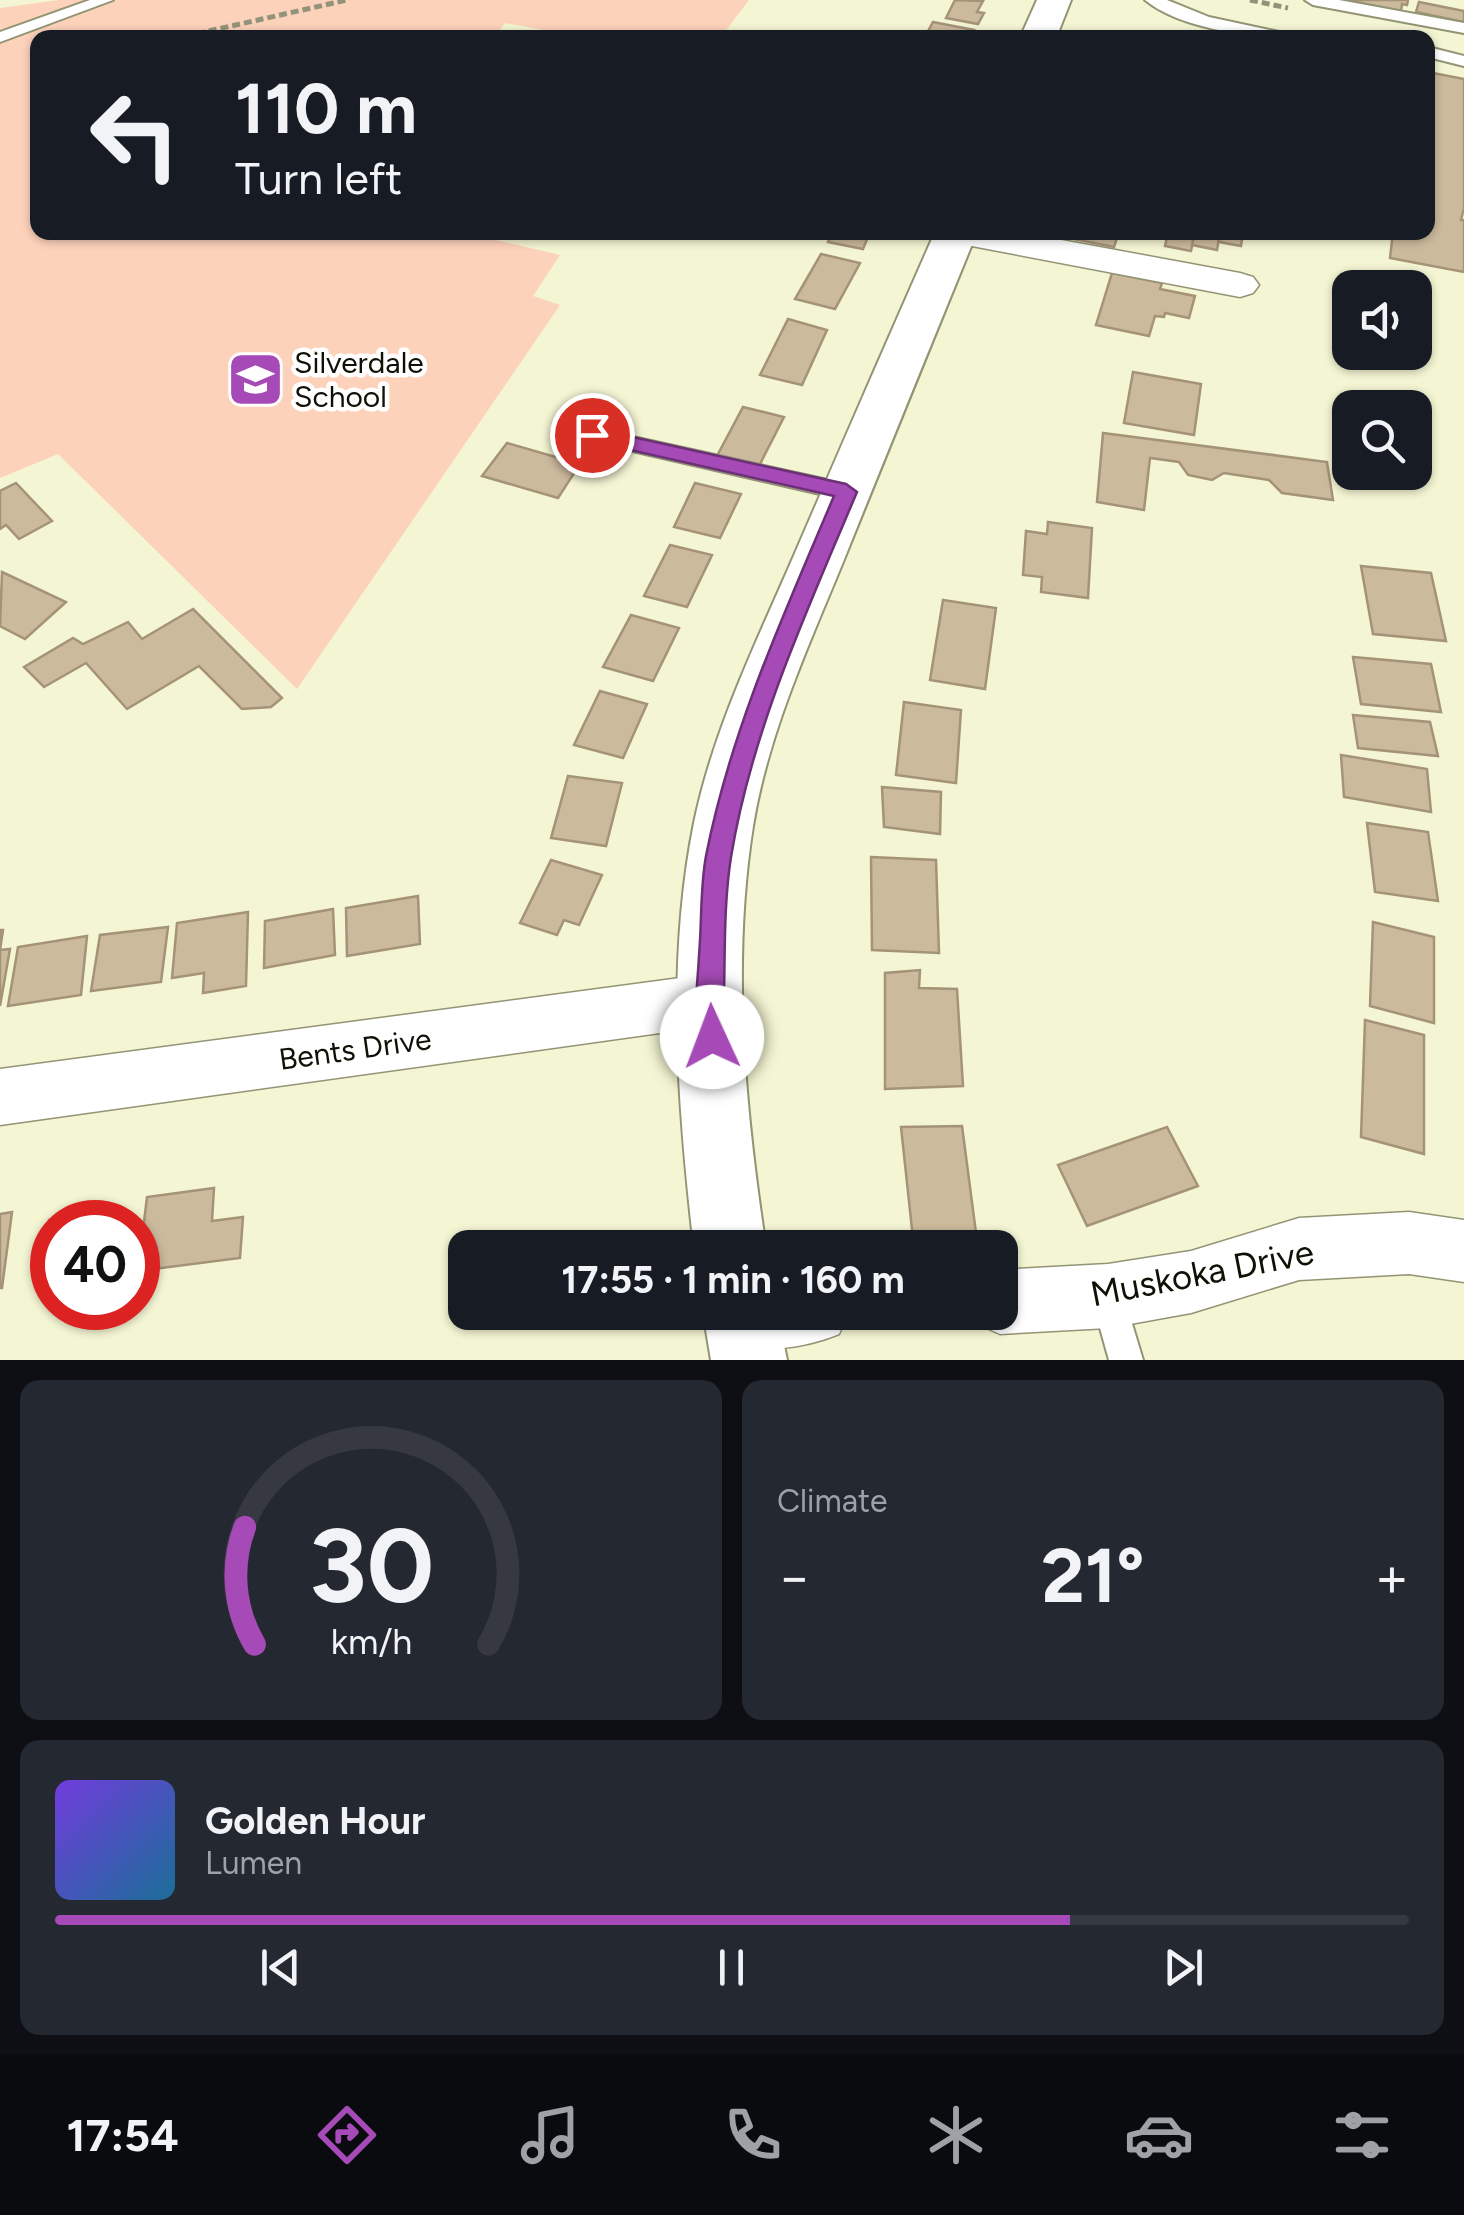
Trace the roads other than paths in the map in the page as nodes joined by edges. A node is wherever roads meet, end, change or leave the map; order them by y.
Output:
1 (105, 0) edge
2 (1054, 0) edge
3 (1153, 0) edge
4 (1313, 0) edge
5 (1464, 28) edge
6 (1041, 30) edge
7 (1216, 30) edge
8 (0, 36) edge
9 (1435, 54) edge
10 (1464, 61) edge
11 (953, 240) edge
12 (998, 240) edge
13 (1240, 286) dead end
14 (592, 435) dead end
15 (846, 492) junction
16 (710, 1000) junction
17 (0, 1097) edge
18 (728, 1230) edge
19 (1464, 1252) edge
20 (1108, 1296) junction
21 (1018, 1301) edge
22 (1126, 1360) edge

1 - 8 lane
2 - 6 street
3 - 7 lane
4 - 5 lane
9 - 10 lane
11 - 15 street
12 - 13 street
14 - 15 lane
15 - 16 street
16 - 17 street, Bents Drive
16 - 18 street
19 - 20 street, Muskoka Drive
20 - 21 street, Muskoka Drive
20 - 22 lane

